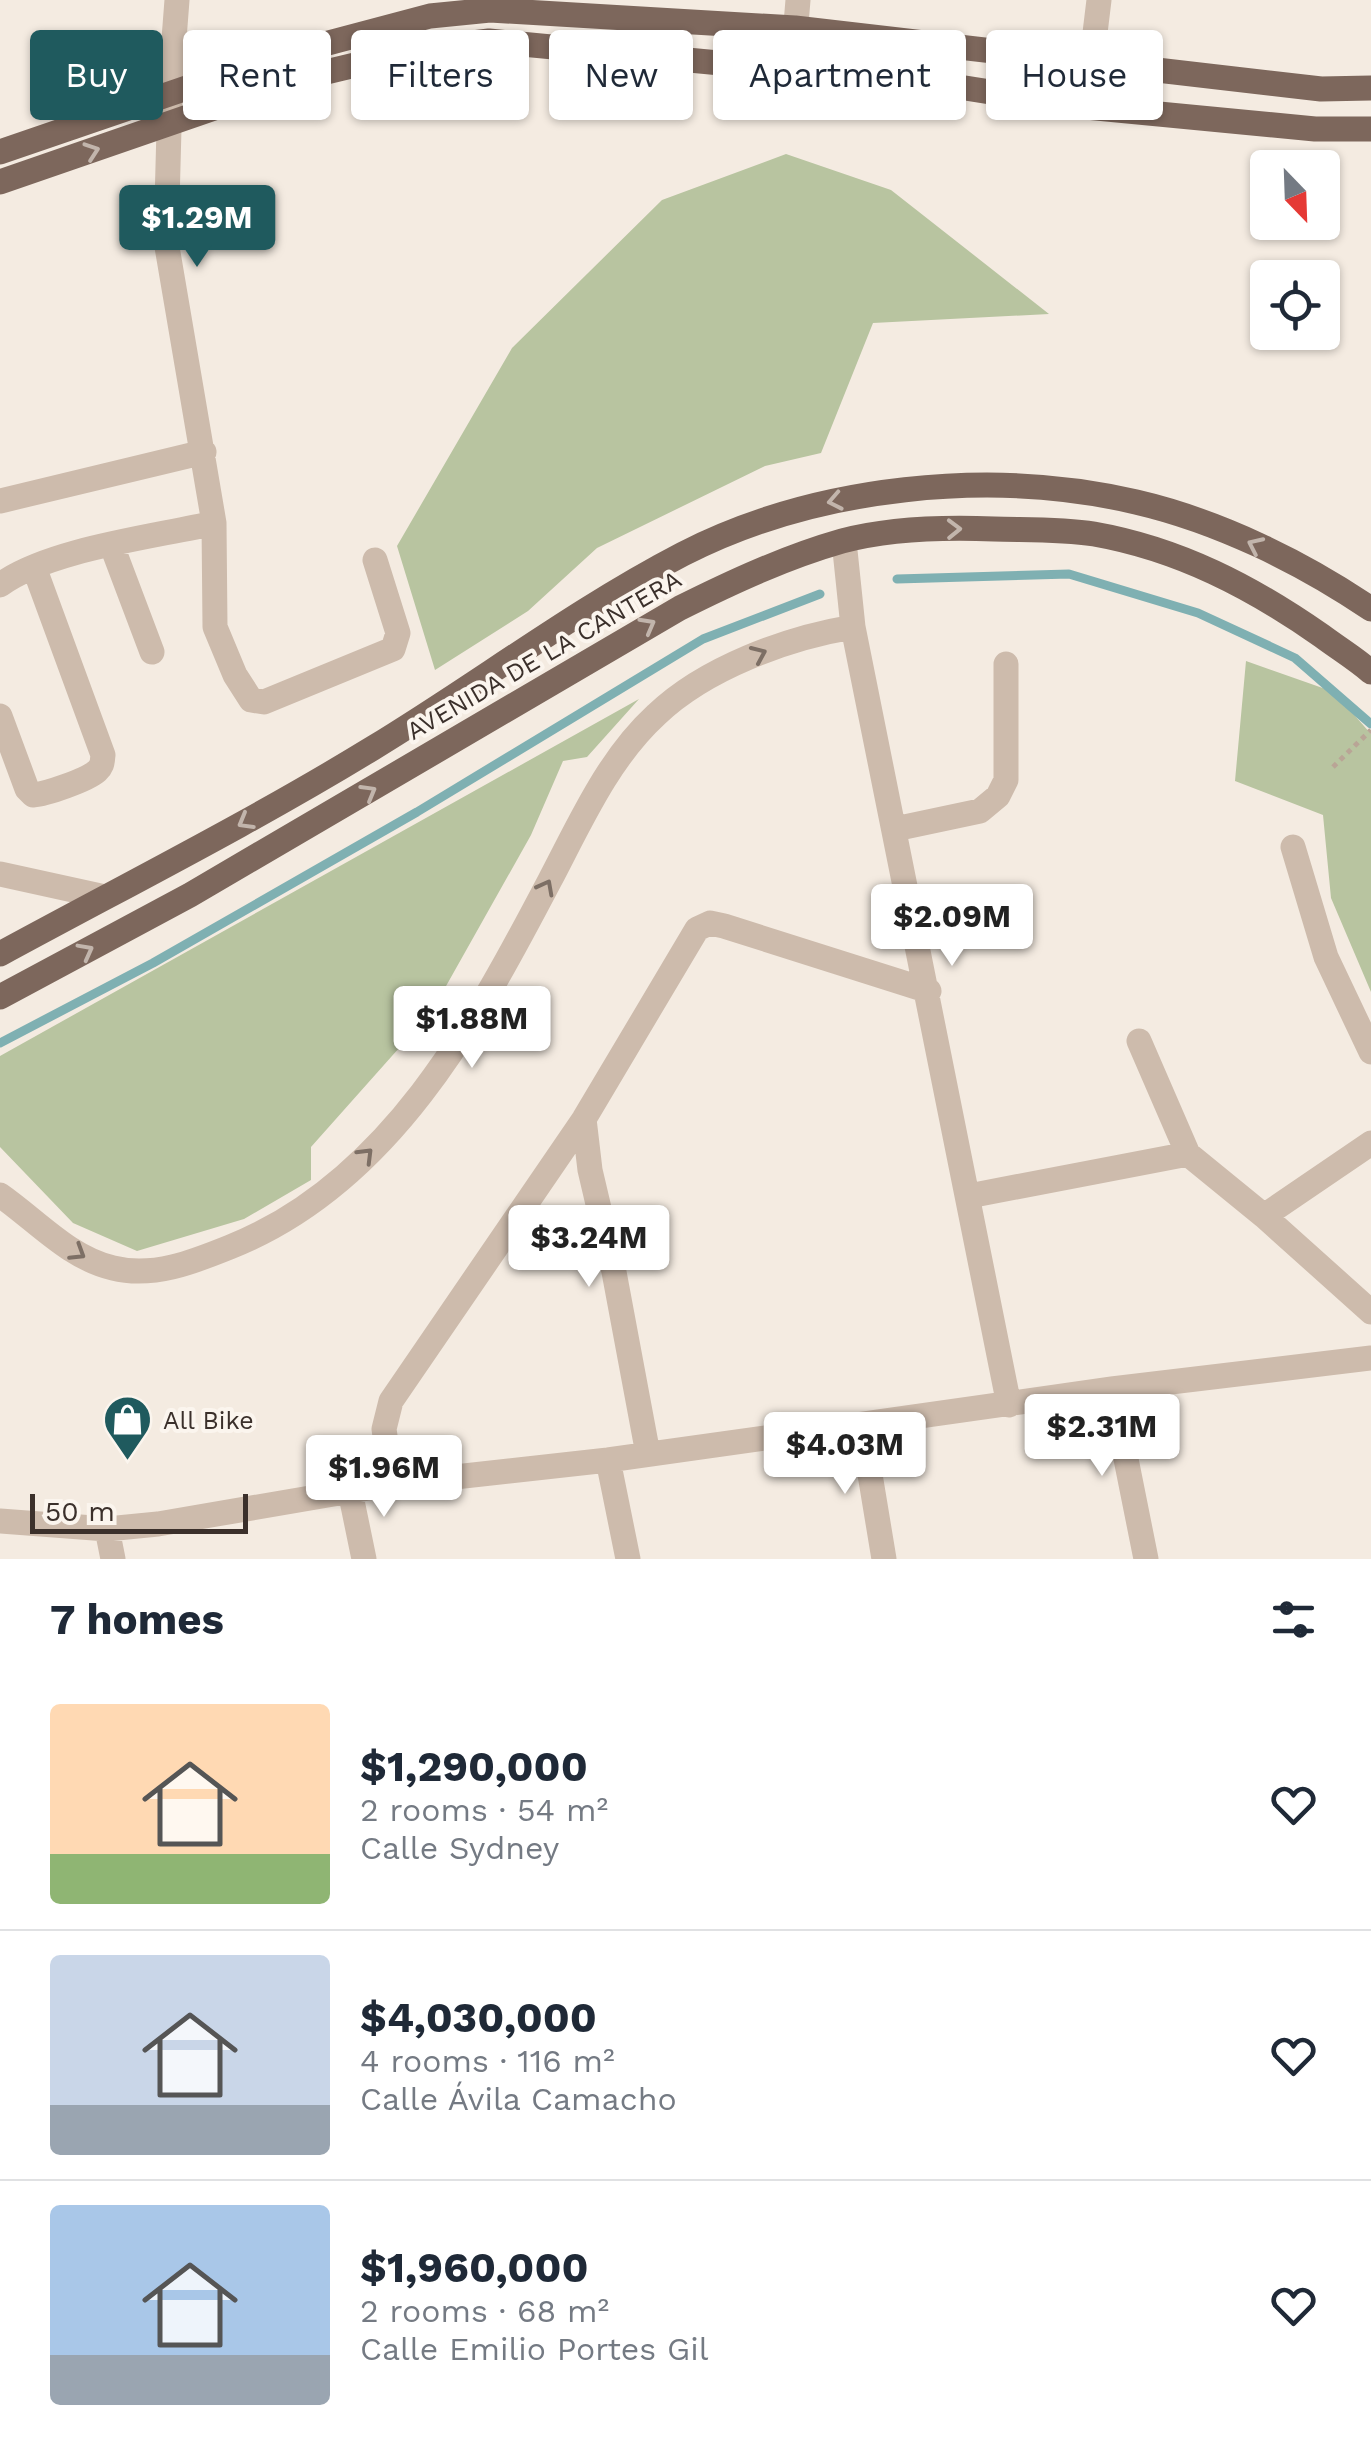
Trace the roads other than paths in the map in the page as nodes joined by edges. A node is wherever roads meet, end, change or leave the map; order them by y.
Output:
1 (177, 0) edge
2 (798, 0) edge
3 (1099, 0) edge
4 (490, 5) edge
5 (794, 28) junction
6 (489, 30) edge
7 (1096, 30) edge
8 (529, 45) edge
9 (986, 50) edge
10 (713, 64) edge
11 (351, 66) edge
12 (1163, 70) edge
13 (1371, 88) edge
14 (170, 91) junction
15 (1163, 115) edge
16 (170, 124) junction
17 (1371, 129) edge
18 (0, 152) edge
19 (0, 182) edge
20 (204, 452) junction
21 (0, 501) edge
22 (214, 523) junction
23 (844, 540) junction
24 (112, 546) junction
25 (374, 560) dead end
26 (1296, 564) junction
27 (34, 567) junction
28 (0, 585) edge
29 (1271, 604) junction
30 (1371, 609) edge
31 (854, 627) junction
32 (152, 652) dead end
33 (1006, 664) dead end
34 (1371, 672) edge
35 (0, 716) edge
36 (895, 829) junction
37 (1293, 847) dead end
38 (0, 874) edge
39 (105, 897) junction
40 (0, 954) edge
41 (928, 991) junction
42 (0, 997) edge
43 (1139, 1041) dead end
44 (1371, 1052) edge
45 (584, 1119) junction
46 (1371, 1142) edge
47 (1188, 1154) junction
48 (0, 1194) edge
49 (969, 1196) junction
50 (1264, 1216) junction
51 (1371, 1312) edge
52 (1371, 1358) edge
53 (1112, 1389) junction
54 (1009, 1405) junction
55 (862, 1426) junction
56 (648, 1454) junction
57 (608, 1460) junction
58 (392, 1484) junction
59 (350, 1491) junction
60 (0, 1521) edge
61 (107, 1528) junction
62 (112, 1559) edge
63 (364, 1559) edge
64 (628, 1559) edge
65 (884, 1559) edge
66 (1146, 1559) edge

1 - 14 street
2 - 5 street
3 - 7 street
4 - 5 main road
4 - 6 street
4 - 14 main road
5 - 9 main road
8 - 10 main road
11 - 16 main road
12 - 13 main road
14 - 16 street
14 - 18 main road
15 - 17 main road
19 -> 16 main road
16 - 20 street
20 - 21 street
20 - 22 street
22 - 24 street
22 - 25 street
23 -> 29 main road, AVENIDA DE LA CANTERA
23 - 31 street
42 -> 23 main road, AVENIDA DE LA CANTERA
24 - 27 street
24 - 32 street
26 - 29 main road
26 - 30 main road, AVENIDA DE LA CANTERA
26 -> 39 main road, AVENIDA DE LA CANTERA
27 - 28 street
27 - 35 street
29 - 34 main road, AVENIDA DE LA CANTERA
31 - 36 street
48 -> 31 street
33 - 36 street
36 - 41 street
37 - 44 street
38 - 39 street
39 - 40 main road, AVENIDA DE LA CANTERA
41 - 45 street
41 - 49 street
43 - 47 street
45 - 56 street
45 - 58 street
46 - 50 street
47 - 49 street
47 - 50 street
49 - 54 street
50 - 51 street
52 - 53 street
53 - 54 street
53 - 66 street
54 - 55 street
55 - 56 street
55 - 65 street
56 - 57 street
57 - 58 street
57 - 64 street
58 - 59 street
59 - 61 street
59 - 63 street
60 - 61 street
61 - 62 street

